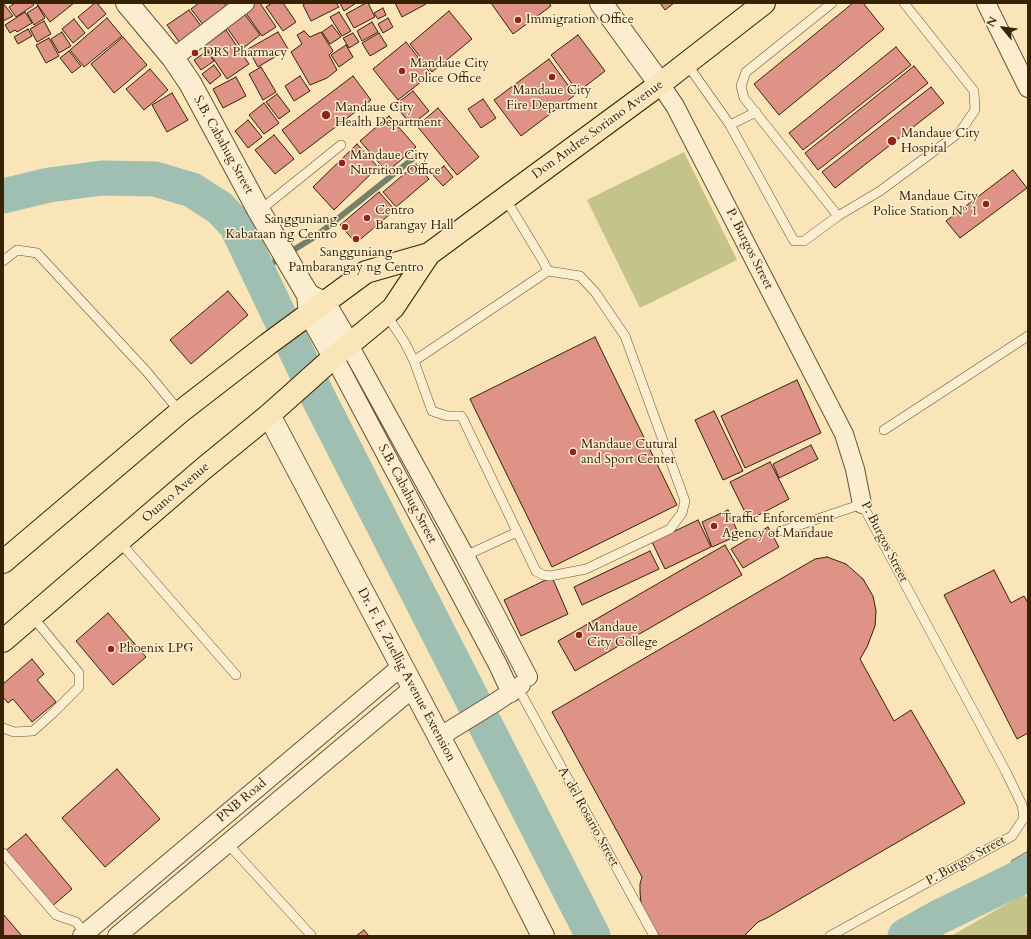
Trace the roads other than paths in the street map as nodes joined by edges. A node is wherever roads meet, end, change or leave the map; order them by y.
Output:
1 (127, 3) edge
2 (245, 3) edge
3 (601, 3) edge
4 (764, 3) edge
5 (832, 3) edge
6 (904, 3) edge
7 (986, 3) edge
8 (173, 58) junction
9 (686, 64) junction
10 (660, 84) junction
11 (1028, 88) edge
12 (756, 112) junction
13 (730, 125) junction
14 (341, 145) dead end
15 (505, 198) junction
16 (259, 211) junction
17 (838, 216) junction
18 (429, 254) junction
19 (3, 261) edge
20 (548, 272) junction
21 (310, 308) junction
22 (386, 314) junction
23 (1028, 336) edge
24 (336, 356) junction
25 (414, 361) junction
26 (180, 412) junction
27 (269, 415) junction
28 (884, 430) dead end
29 (862, 504) junction
30 (782, 531) dead end
31 (517, 532) junction
32 (119, 541) junction
33 (465, 556) junction
34 (3, 562) edge
35 (32, 616) junction
36 (3, 641) edge
37 (402, 666) junction
38 (236, 675) dead end
39 (413, 688) junction
40 (517, 695) junction
41 (3, 728) edge
42 (438, 737) junction
43 (227, 843) junction
44 (3, 853) edge
45 (83, 935) edge
46 (117, 936) edge
47 (311, 936) edge
48 (543, 936) edge
49 (654, 936) edge
50 (830, 936) edge

1 - 8 street, S.B. Cabahug Street
2 - 8 street
3 - 10 street, P. Burgos Street
4 - 9 highway, Don Andres Soriano Avenue
5 - 12 lane
6 - 17 lane
7 - 11 street
8 - 16 street, S.B. Cabahug Street
9 - 10 highway, Don Andres Soriano Avenue
9 - 13 lane
10 - 15 highway, Don Andres Soriano Avenue
10 - 29 street, P. Burgos Street
12 - 13 lane
12 - 17 lane
13 - 17 lane
14 - 16 lane
15 - 18 highway, Don Andres Soriano Avenue
15 - 20 lane
16 - 21 street, S.B. Cabahug Street
18 - 21 highway, Don Andres Soriano Avenue
18 - 22 highway, Don Andres Soriano Avenue
19 - 26 lane
20 - 25 lane
20 - 31 lane
21 - 24 street, S.B. Cabahug Street
21 - 26 highway
22 - 24 highway, Don Andres Soriano Avenue
22 - 25 lane
23 - 28 lane
24 - 27 highway, Ouano Avenue
24 - 33 street, S.B. Cabahug Street
24 - 40 street, S.B. Cabahug Street
25 - 31 lane
26 - 34 highway
27 - 32 highway, Ouano Avenue
27 - 37 street, Dr. F. E. Zuellig Avenue Extension
29 - 30 lane
29 - 50 lane, P. Burgos Street
31 - 33 lane
32 - 35 highway, Ouano Avenue
32 - 38 lane
33 - 40 street, S.B. Cabahug Street
35 - 36 highway, Ouano Avenue
35 - 41 lane
37 - 39 street, Dr. F. E. Zuellig Avenue Extension
37 - 45 street, PNB Road
39 - 42 street, Dr. F. E. Zuellig Avenue Extension
39 - 43 street, PNB Road
40 - 42 street
40 - 49 lane, A. del Rosario Street
42 - 48 street, Dr. F. E. Zuellig Avenue Extension
43 - 46 street, PNB Road
43 - 47 lane
44 - 45 lane

